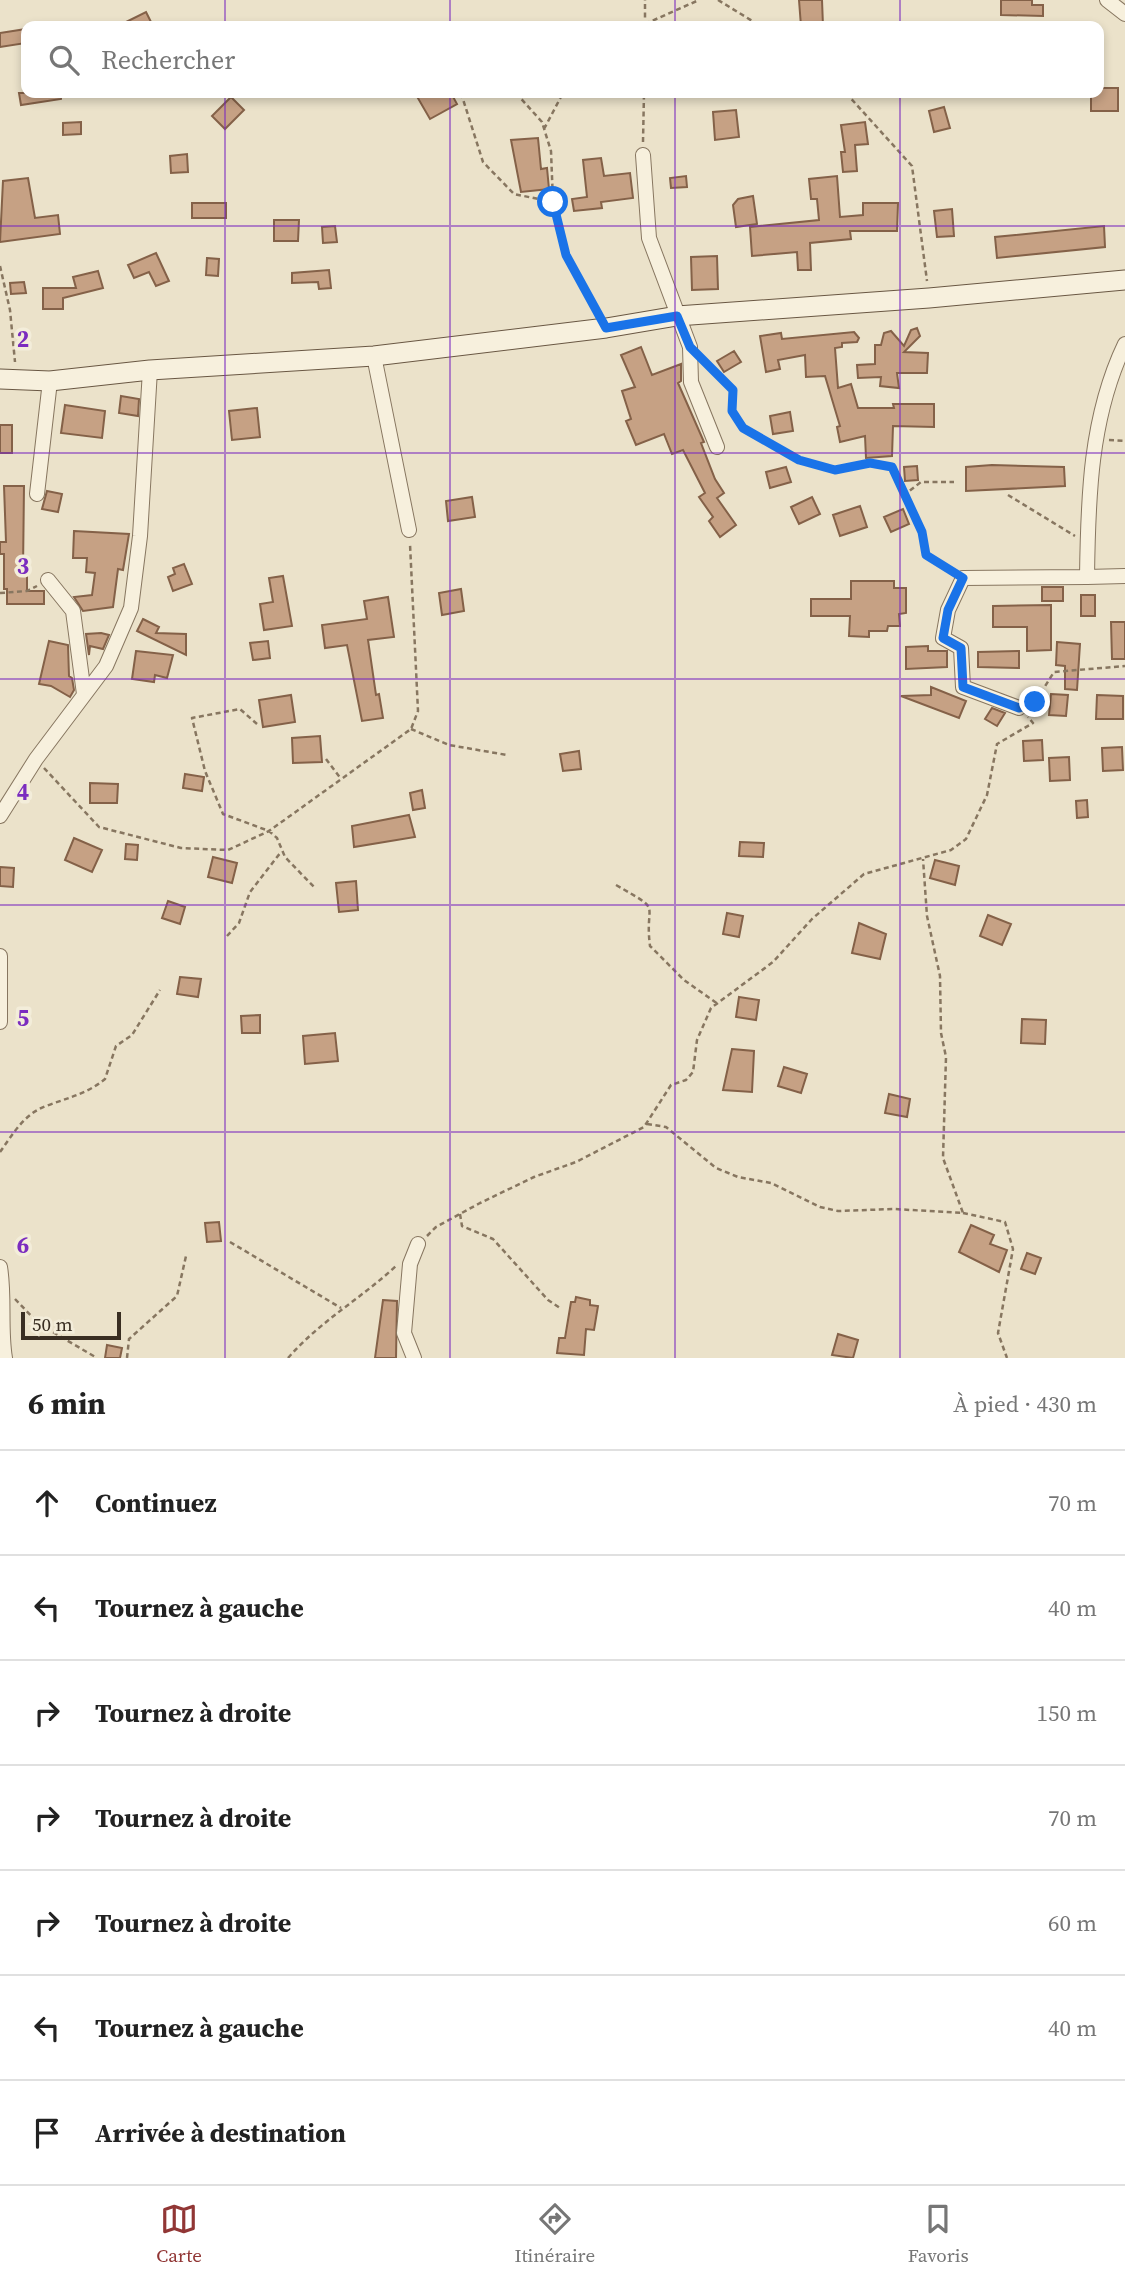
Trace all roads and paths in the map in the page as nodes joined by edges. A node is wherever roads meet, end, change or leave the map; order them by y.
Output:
1 (645, 0) edge
2 (699, 0) edge
3 (718, 0) edge
4 (1107, 0) edge
5 (1125, 14) edge
6 (645, 21) edge
7 (654, 21) edge
8 (752, 21) edge
9 (463, 98) edge
10 (520, 98) edge
11 (560, 98) edge
12 (644, 98) edge
13 (851, 98) edge
14 (544, 129) junction
15 (643, 155) joint
16 (553, 202) junction
17 (0, 265) edge
18 (1125, 280) edge
19 (929, 298) junction
20 (677, 316) junction
21 (606, 328) junction
22 (1125, 344) edge
23 (690, 347) junction
24 (374, 356) junction
25 (150, 370) junction
26 (8, 379) edge
27 (50, 381) junction
28 (717, 447) dead end
29 (954, 482) dead end
30 (37, 494) dead end
31 (1008, 495) dead end
32 (903, 496) junction
33 (409, 530) joint
34 (1087, 543) junction
35 (1125, 576) edge
36 (1087, 577) junction
37 (963, 578) junction
38 (48, 580) joint
39 (0, 593) edge
40 (1125, 666) edge
41 (84, 694) junction
42 (1019, 708) junction
43 (257, 724) dead end
44 (411, 729) junction
45 (507, 755) dead end
46 (36, 759) junction
47 (326, 759) dead end
48 (341, 779) junction
49 (0, 816) edge
50 (269, 831) junction
51 (281, 851) junction
52 (923, 859) junction
53 (615, 885) dead end
54 (315, 888) dead end
55 (227, 936) dead end
56 (0, 956) edge
57 (160, 990) dead end
58 (718, 1004) junction
59 (0, 1022) edge
60 (647, 1124) junction
61 (0, 1152) edge
62 (963, 1213) junction
63 (460, 1214) junction
64 (230, 1242) dead end
65 (418, 1244) junction
66 (186, 1256) dead end
67 (0, 1267) edge
68 (3, 1286) junction
69 (341, 1308) junction
70 (560, 1308) dead end
71 (5, 1358) edge
72 (97, 1358) edge
73 (127, 1358) edge
74 (288, 1358) edge
75 (414, 1358) edge
76 (1007, 1358) edge

1 - 6 path
2 - 7 path
3 - 8 path
4 - 5 street
9 - 16 path
10 - 14 path
11 - 14 path
12 - 15 path
13 - 19 path
14 - 16 path
15 - 20 street
16 - 21 path
17 - 26 path
18 - 19 main road
19 - 20 main road
20 - 21 main road
20 - 23 street
21 - 24 main road
22 - 34 street
23 - 28 street
23 - 32 path
24 - 25 main road
24 - 33 street
25 - 27 main road
25 - 41 street
26 - 27 main road
27 - 30 street
29 - 32 path
31 - 34 path
32 - 37 path
33 - 44 path
34 - 36 street
35 - 36 street
36 - 37 street
37 - 42 street
38 - 39 path
38 - 41 street
40 - 42 path
41 - 46 street
42 - 52 path
43 - 50 path
44 - 45 path
44 - 48 path
46 - 49 street
46 - 50 path
47 - 48 path
48 - 50 path
50 - 51 path
51 - 54 path
51 - 55 path
52 - 58 path
52 - 62 path
53 - 58 path
56 - 59 street
57 - 61 path
58 - 60 path
60 - 62 path
60 - 63 path
62 - 76 path
63 - 65 path
63 - 70 path
64 - 69 path
65 - 69 path
65 - 75 street
66 - 73 path
67 - 68 street
68 - 71 street
68 - 72 path
69 - 74 path

